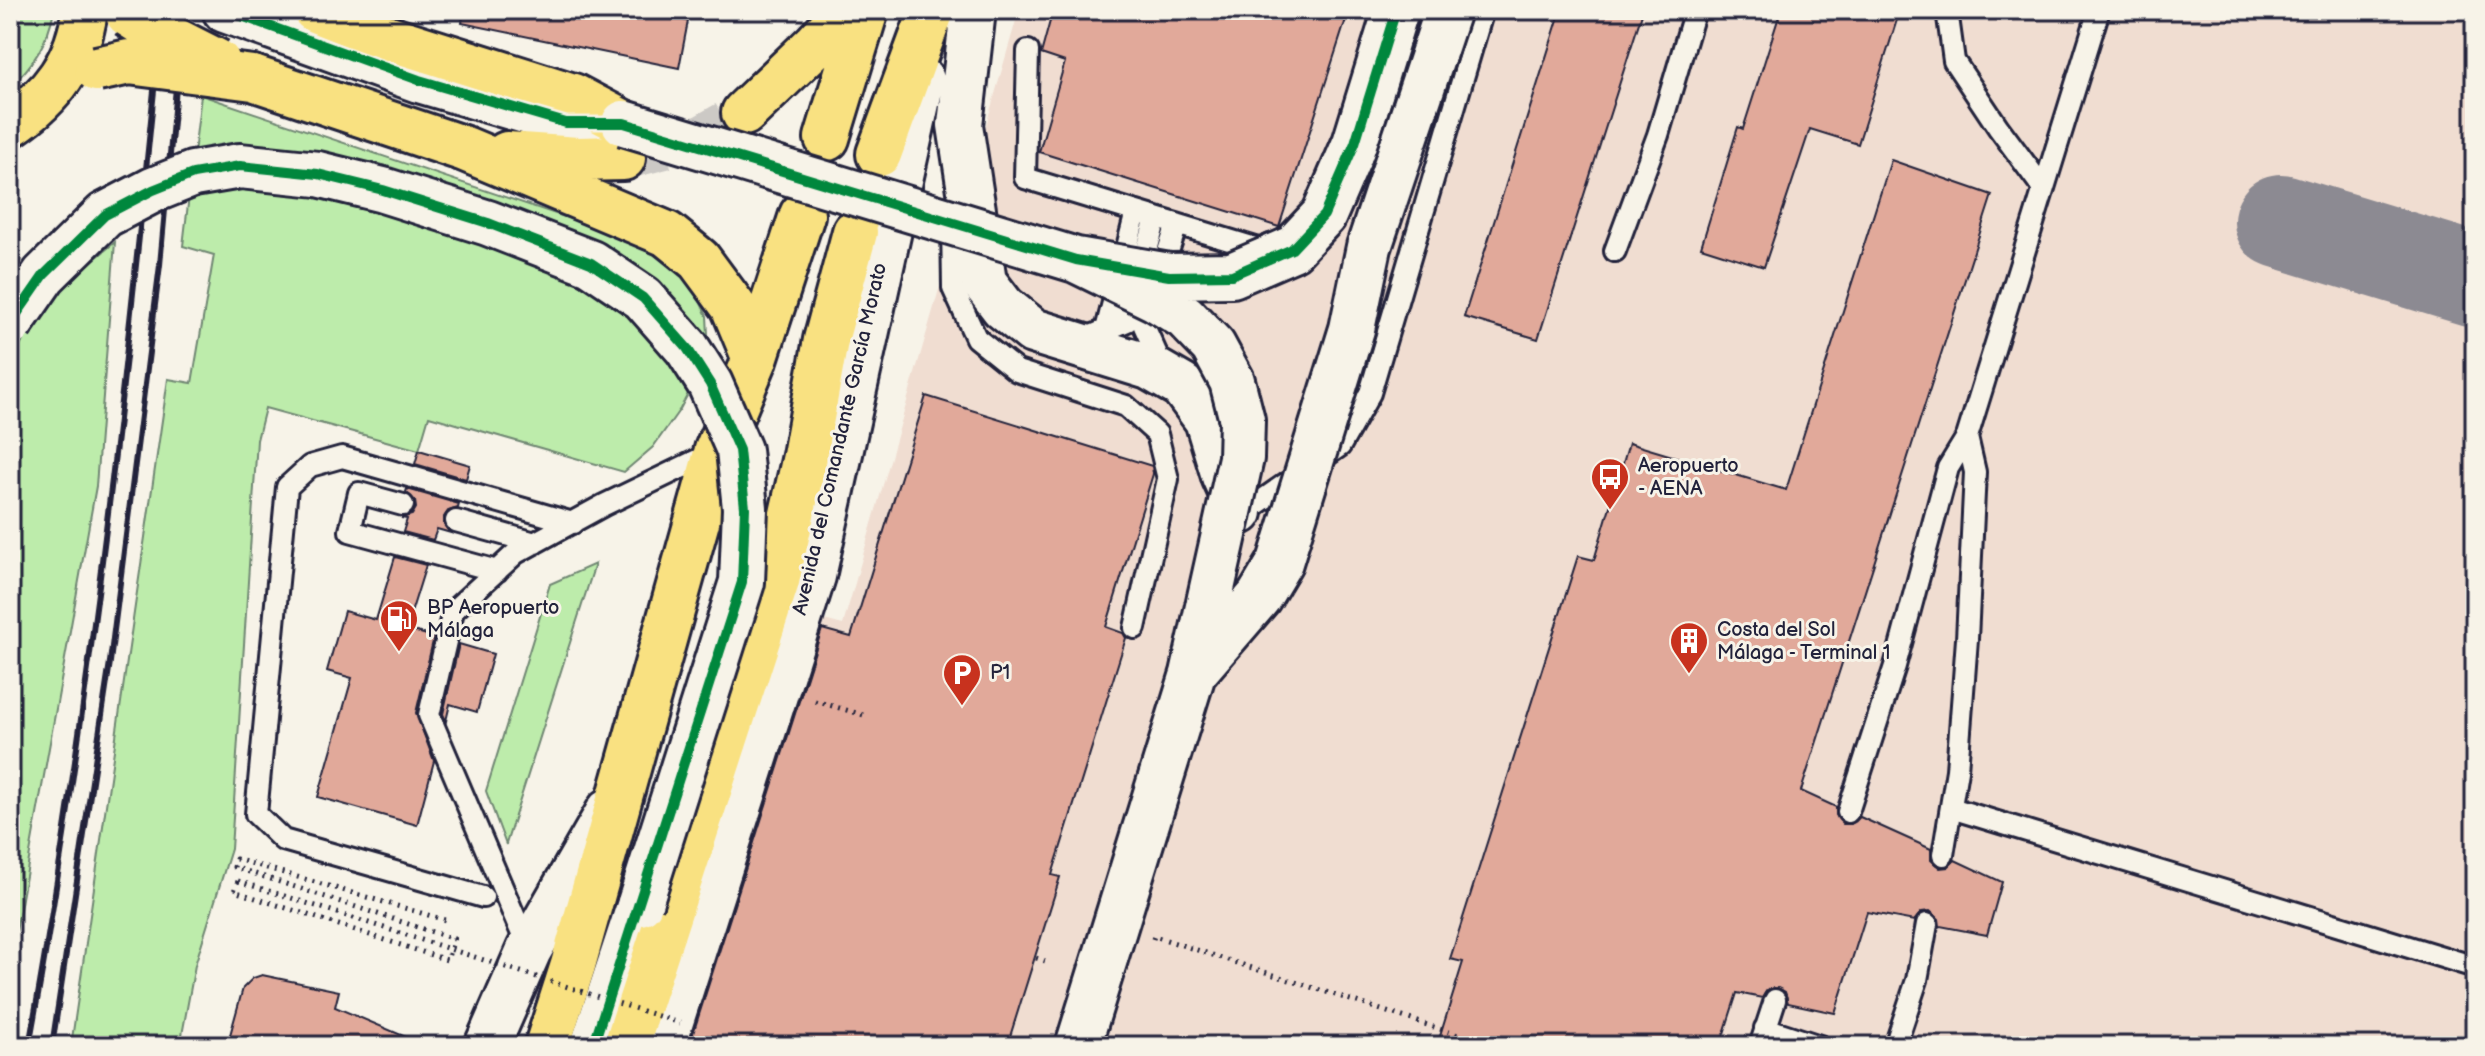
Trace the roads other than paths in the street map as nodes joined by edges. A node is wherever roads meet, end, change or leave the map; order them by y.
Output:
1 (85, 10) edge
2 (225, 10) edge
3 (315, 10) edge
4 (847, 10) edge
5 (866, 10) edge
6 (935, 10) edge
7 (973, 10) edge
8 (1396, 10) edge
9 (1448, 10) edge
10 (1483, 10) edge
11 (1695, 10) edge
12 (1947, 10) edge
13 (2099, 10) edge
14 (126, 12) edge
15 (1028, 51) dead end
16 (80, 72) junction
17 (253, 78) junction
18 (744, 113) tunnel mouth
19 (10, 125) edge
20 (960, 125) junction
21 (827, 138) dead end
22 (624, 140) junction
23 (465, 149) junction
24 (879, 154) dead end
25 (2043, 188) junction
26 (1136, 212) junction
27 (802, 215) dead end
28 (1156, 218) junction
29 (1177, 224) junction
30 (1294, 231) dead end
31 (855, 232) dead end
32 (1615, 251) dead end
33 (1076, 260) junction
34 (10, 324) edge
35 (1090, 337) junction
36 (755, 359) junction
37 (1169, 379) junction
38 (1967, 437) junction
39 (717, 450) junction
40 (403, 505) dead end
41 (1241, 515) junction
42 (456, 521) dead end
43 (573, 523) junction
44 (535, 543) junction
45 (497, 571) junction
46 (1135, 628) dead end
47 (1193, 674) junction
48 (620, 792) junction
49 (1951, 808) junction
50 (1848, 812) dead end
51 (1943, 855) dead end
52 (483, 897) dead end
53 (1927, 924) dead end
54 (529, 950) junction
55 (2475, 967) edge
56 (1775, 1000) dead end
57 (671, 1035) edge
58 (1763, 1037) edge
59 (487, 1046) edge
60 (547, 1046) edge
61 (593, 1046) edge
62 (626, 1046) edge
63 (1078, 1046) edge
64 (1095, 1046) edge
65 (1820, 1046) edge
66 (1895, 1046) edge

1 - 16 main road
2 - 22 street
3 - 22 main road
4 - 18 main road
5 - 21 main road
6 - 24 main road, Avenida del Comandante García Morato
6 - 57 street, Avenida del Comandante García Morato
7 - 20 street
8 - 33 street, bridge
9 - 47 street, bridge
10 - 41 lane
11 - 32 lane
12 - 25 lane
13 - 25 lane
14 - 17 main road, bridge
15 - 26 lane
16 - 17 main road, bridge
16 - 19 main road
17 - 23 main road
20 - 35 street
20 - 46 lane
22 - 23 main road
22 - 33 street, bridge
23 - 36 main road
25 - 38 lane
26 - 28 lane
26 - 35 lane
27 - 36 main road
28 - 29 lane
28 - 35 lane
29 - 30 lane
29 - 37 lane
31 - 62 main road, Avenida del Comandante García Morato
33 - 47 street, bridge
34 - 61 street, bridge
35 - 37 street
36 - 39 main road
37 - 41 street
38 - 49 lane
38 - 50 lane
39 - 43 lane
39 - 48 main road
40 - 45 lane
41 - 64 street
42 - 44 lane
43 - 44 lane
43 - 52 lane
44 - 45 lane
45 - 54 lane
47 - 63 street, bridge
48 - 54 street
48 - 60 main road
49 - 51 lane
49 - 55 lane
53 - 66 lane
54 - 59 street
56 - 58 lane
58 - 65 lane

